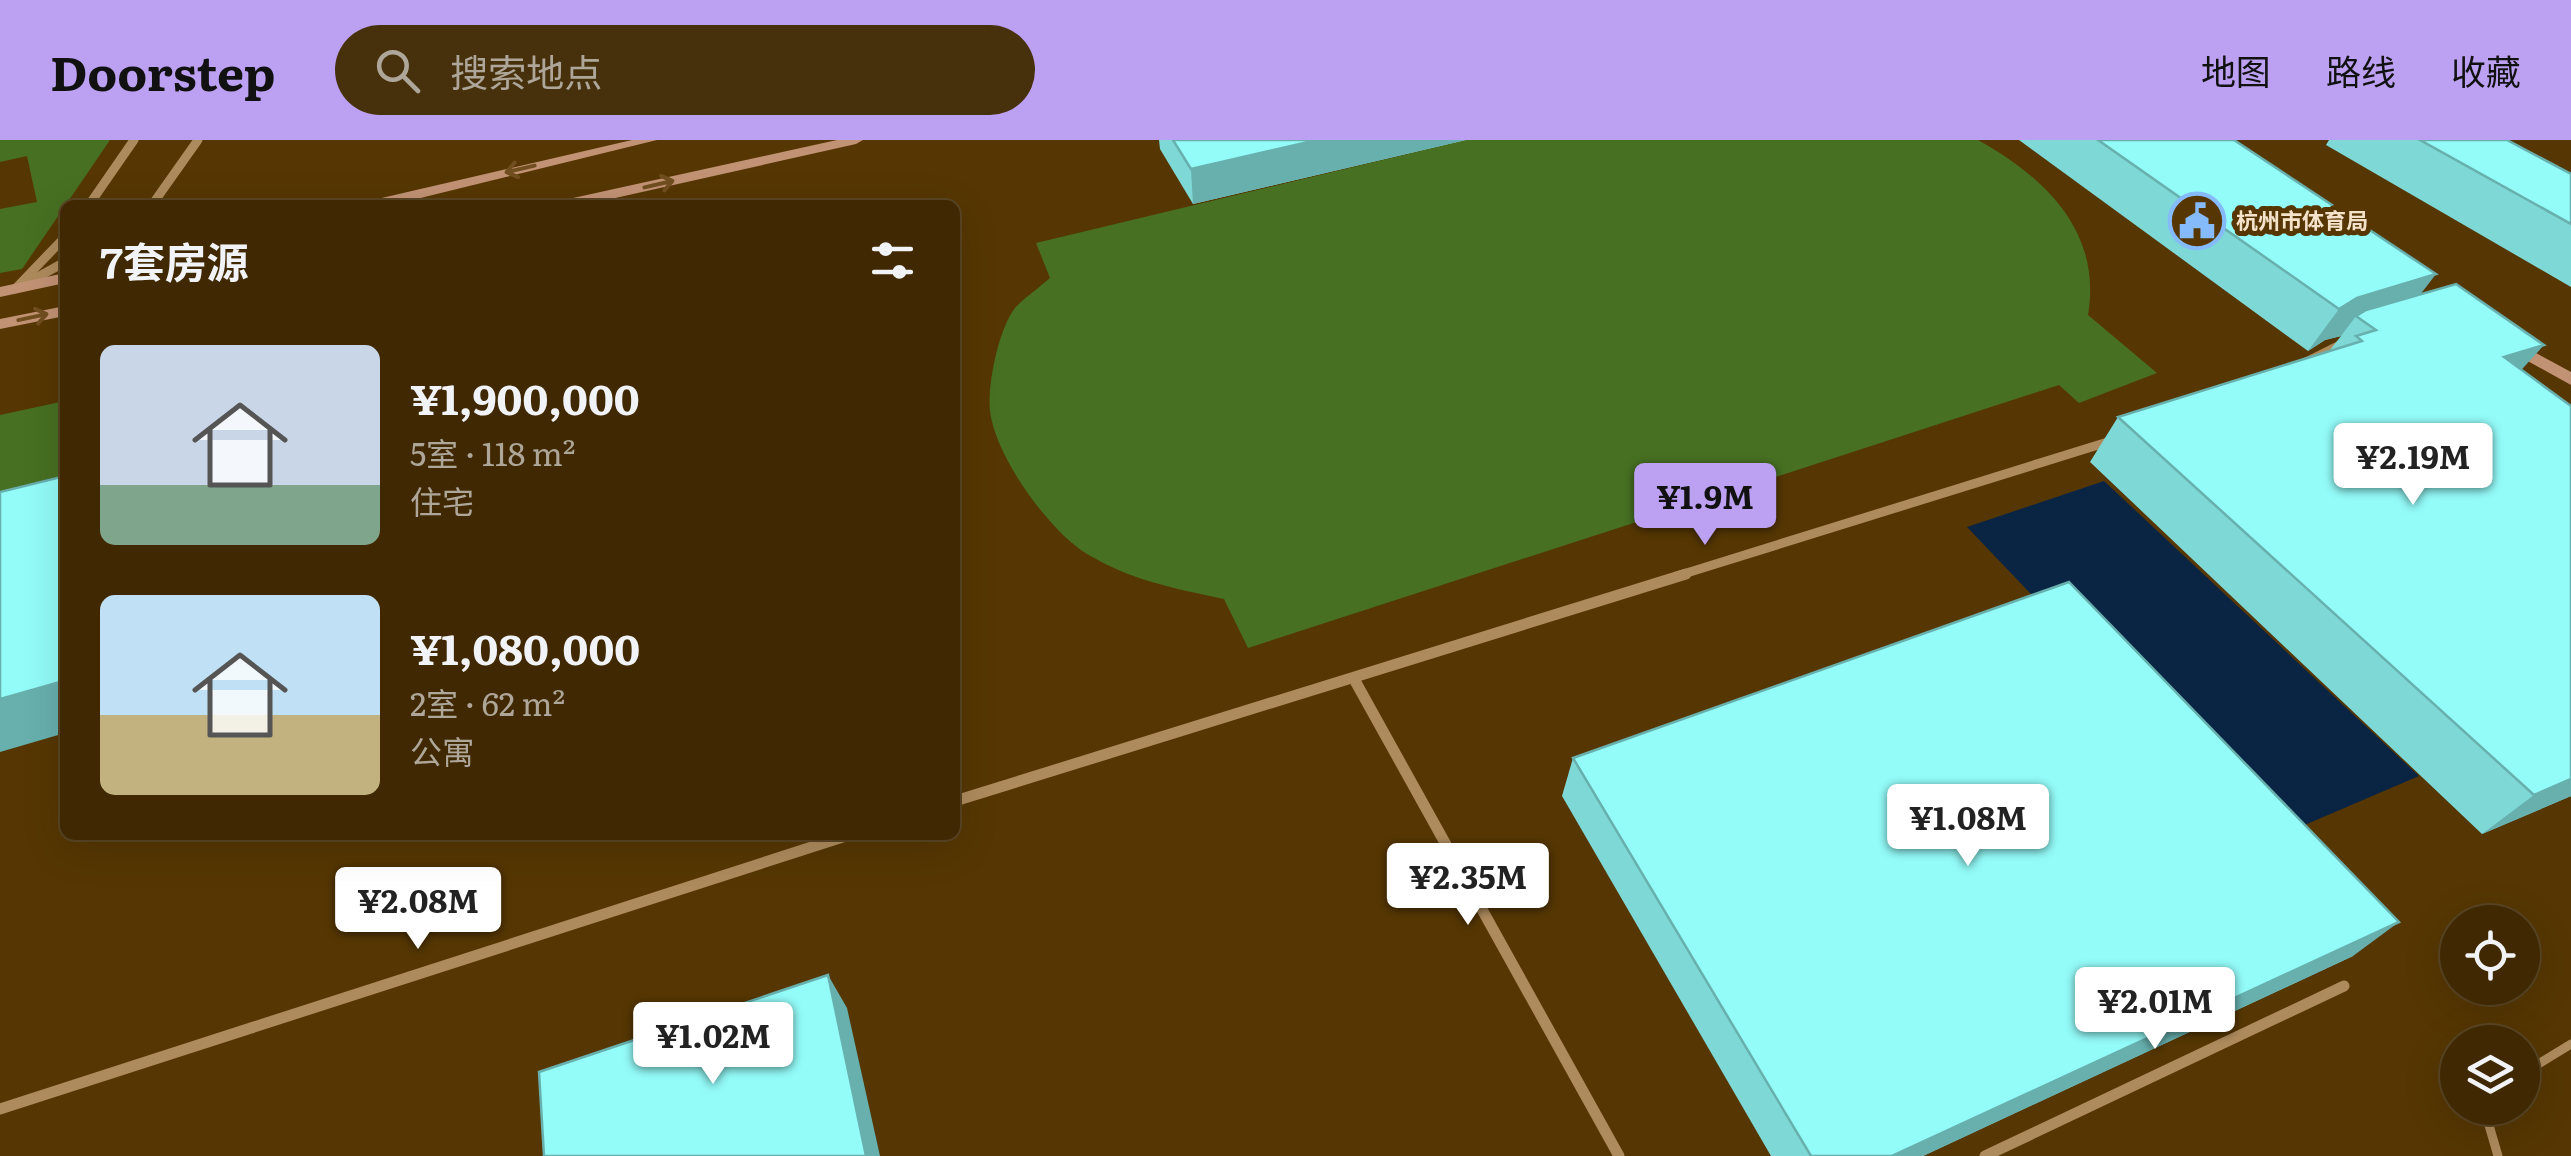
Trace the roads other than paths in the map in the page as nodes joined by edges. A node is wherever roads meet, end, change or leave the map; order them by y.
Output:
1 (134, 140) edge
2 (198, 140) edge
3 (650, 140) edge
4 (856, 140) edge
5 (92, 200) edge
6 (156, 200) edge
7 (393, 200) edge
8 (586, 200) edge
9 (60, 242) edge
10 (60, 265) edge
11 (60, 279) edge
12 (8, 291) edge
13 (60, 312) edge
14 (0, 324) edge
15 (2364, 337) edge
16 (2501, 338) edge
17 (2298, 367) edge
18 (2571, 379) edge
19 (2121, 438) edge
20 (1354, 679) junction
21 (960, 799) edge
22 (834, 840) edge
23 (2344, 986) edge
24 (2571, 1044) edge
25 (2540, 1063) edge
26 (0, 1109) edge
27 (2489, 1125) edge
28 (1619, 1156) edge
29 (1985, 1156) edge
30 (2498, 1156) edge

1 - 5 street
2 - 6 street
3 -> 7 main road
8 -> 4 main road
9 - 12 street
10 - 12 street
11 - 12 main road
14 -> 13 main road
15 - 17 street
16 - 18 main road
19 - 20 street
20 - 21 street
20 - 28 street
22 - 26 street
23 - 29 street
24 - 25 lane
27 - 30 lane

